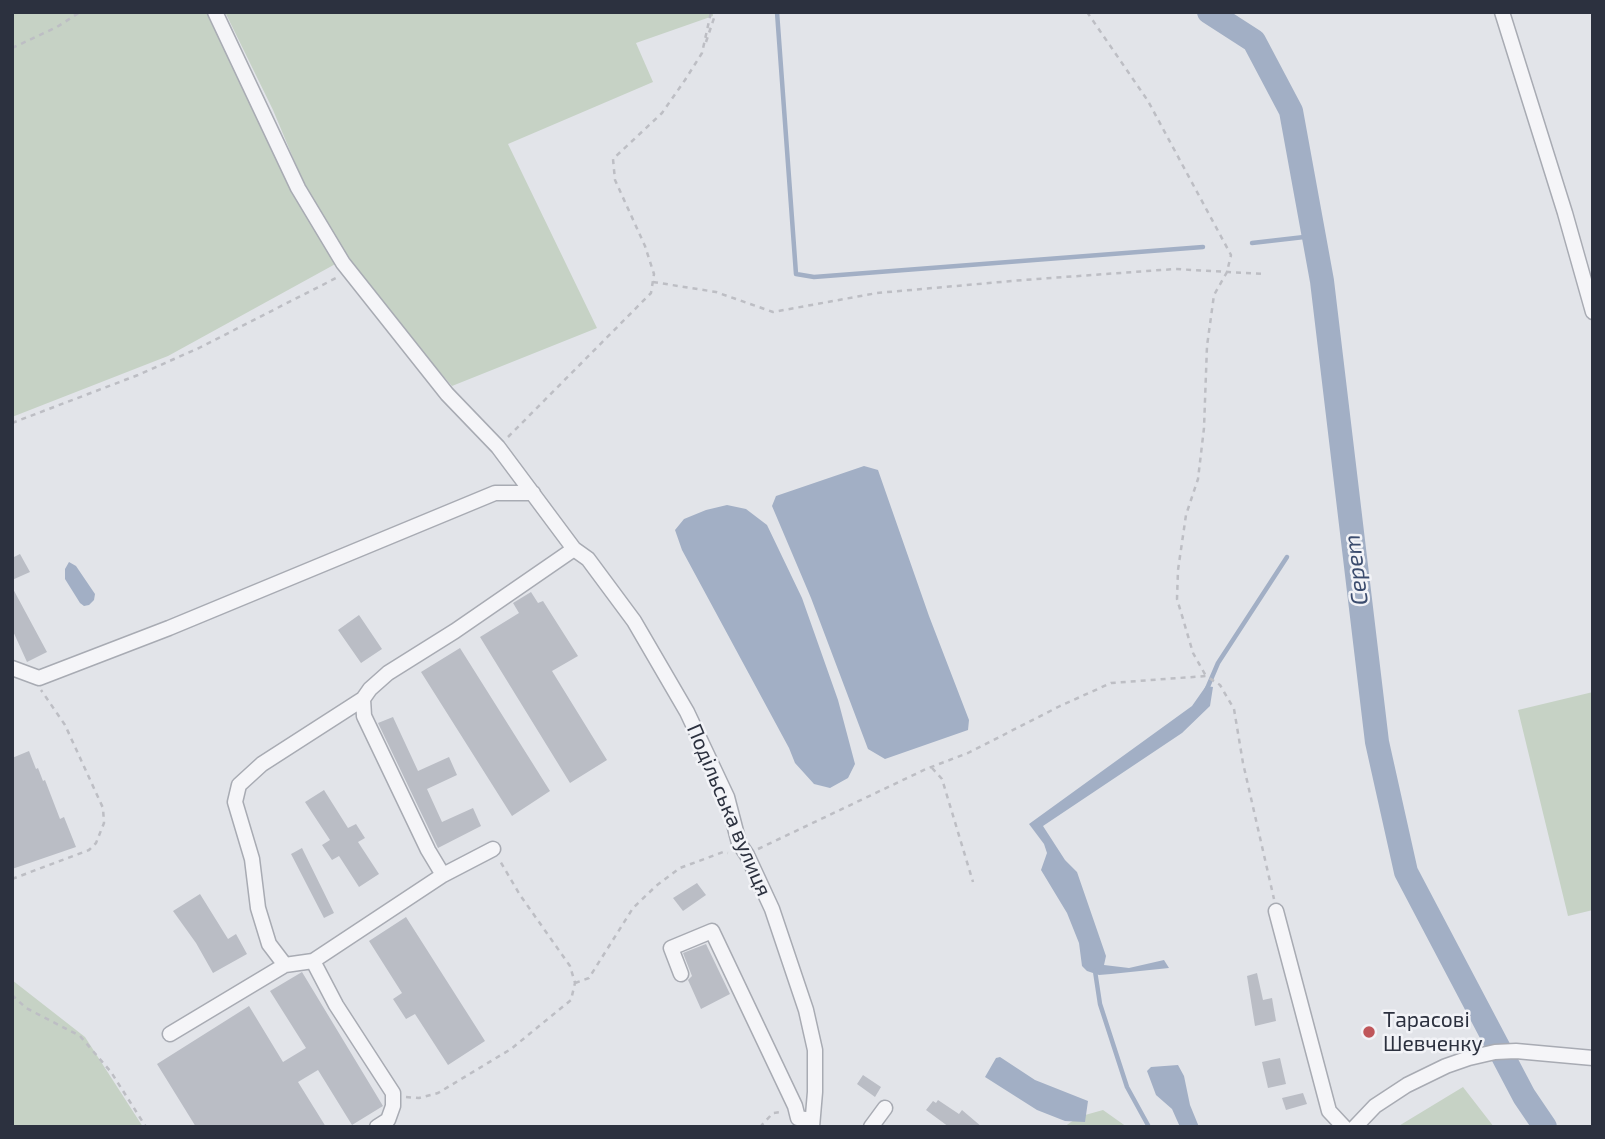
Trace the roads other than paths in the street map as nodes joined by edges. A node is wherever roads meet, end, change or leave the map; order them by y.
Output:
1 (215, 12) edge
2 (1502, 12) edge
3 (1593, 312) edge
4 (533, 493) junction
5 (574, 549) junction
6 (12, 668) edge
7 (363, 699) junction
8 (492, 849) road end
9 (443, 876) junction
10 (1276, 911) road end
11 (313, 961) junction
12 (285, 965) junction
13 (681, 974) dead end
14 (170, 1034) dead end
15 (1593, 1058) edge
16 (885, 1108) dead end
17 (808, 1122) edge
18 (377, 1127) edge
19 (871, 1127) edge
20 (1344, 1127) edge
21 (1355, 1127) edge

1 - 4 street, Подільська вулиця
2 - 3 street
4 - 5 street, Подільська вулиця
4 - 6 street
5 - 7 street
5 - 17 street, Подільська вулиця
7 - 9 street
7 - 12 street
8 - 9 street
9 - 11 street
10 - 20 street
11 - 12 street
11 - 18 street
12 - 14 street
13 - 17 street
15 - 21 street
16 - 19 street

